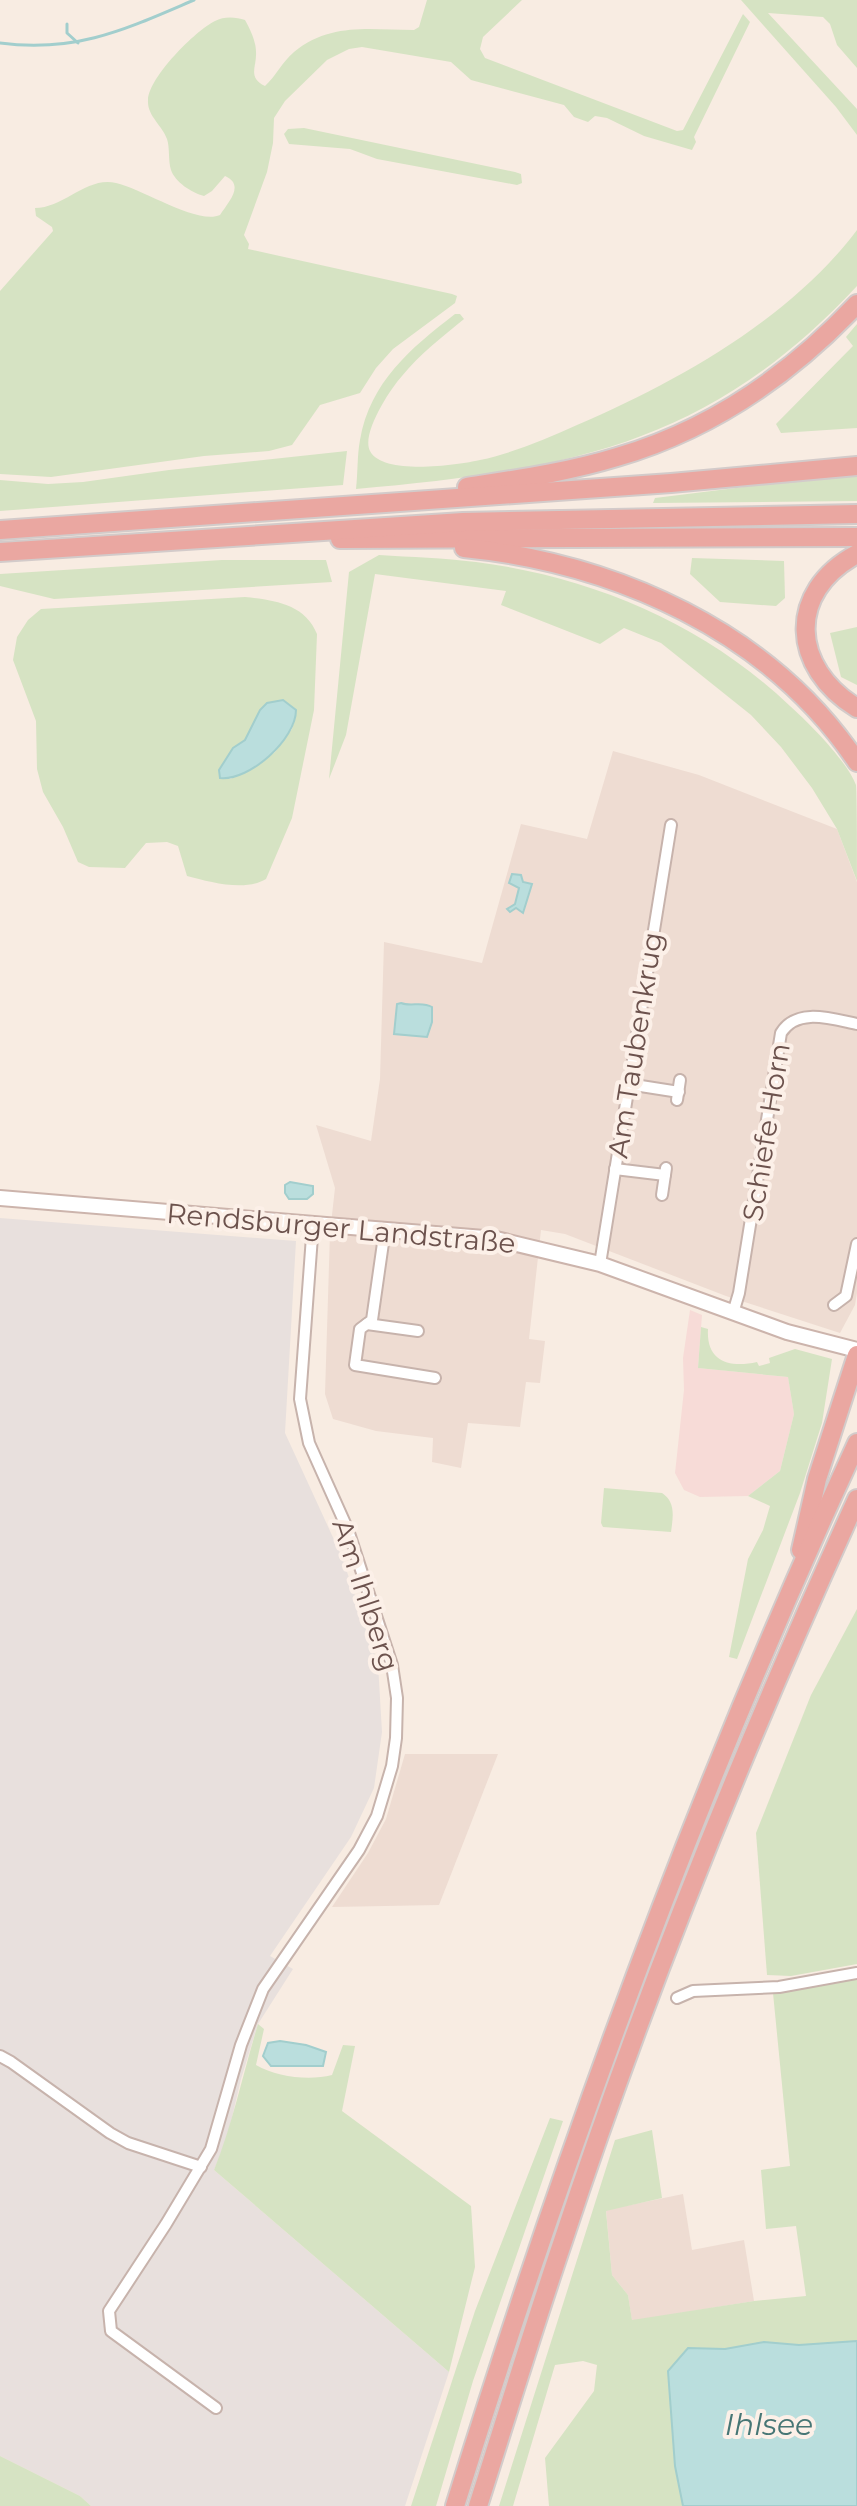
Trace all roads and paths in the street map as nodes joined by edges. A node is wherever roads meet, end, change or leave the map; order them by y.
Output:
1 (857, 304) edge
2 (857, 466) edge
3 (334, 507) junction
4 (857, 514) edge
5 (0, 530) edge
6 (857, 537) edge
7 (205, 538) junction
8 (381, 540) junction
9 (0, 552) edge
10 (857, 554) edge
11 (857, 708) edge
12 (857, 762) edge
13 (671, 825) dead end
14 (857, 1024) edge
15 (628, 1084) junction
16 (679, 1091) dead end
17 (615, 1169) junction
18 (662, 1195) dead end
19 (0, 1198) edge
20 (318, 1223) junction
21 (385, 1229) junction
22 (857, 1244) edge
23 (600, 1264) junction
24 (834, 1305) dead end
25 (733, 1313) junction
26 (367, 1324) junction
27 (418, 1331) dead end
28 (857, 1353) edge
29 (435, 1378) dead end
30 (857, 1443) edge
31 (857, 1499) edge
32 (857, 1519) edge
33 (791, 1591) junction
34 (811, 1599) junction
35 (857, 1973) edge
36 (677, 1998) dead end
37 (0, 2056) edge
38 (201, 2167) junction
39 (216, 2408) dead end
40 (455, 2506) edge
41 (478, 2506) edge

1 - 3 highway
2 - 3 highway
3 - 5 highway
4 - 7 highway
6 - 8 highway
7 - 8 highway
7 - 9 highway
8 - 12 highway
10 - 11 highway
13 - 15 street, Am Taubenkrug
14 - 25 street, Schiefe Horn
15 - 16 street
15 - 17 street, Am Taubenkrug
17 - 18 street
17 - 23 street, Am Taubenkrug
19 - 20 street, Rendsburger Landstraße
20 - 21 street, Rendsburger Landstraße
20 - 38 street, Am Ihlberg
21 - 23 street, Rendsburger Landstraße
21 - 26 street
22 - 24 street
23 - 25 street, Rendsburger Landstraße
25 - 28 street, Rendsburger Landstraße
26 - 27 street
26 - 29 street
28 - 33 highway
30 - 33 highway
31 - 34 highway
32 - 34 highway
33 - 40 highway
34 - 41 highway
35 - 36 street
37 - 38 street
38 - 39 street, Am Ihlberg

